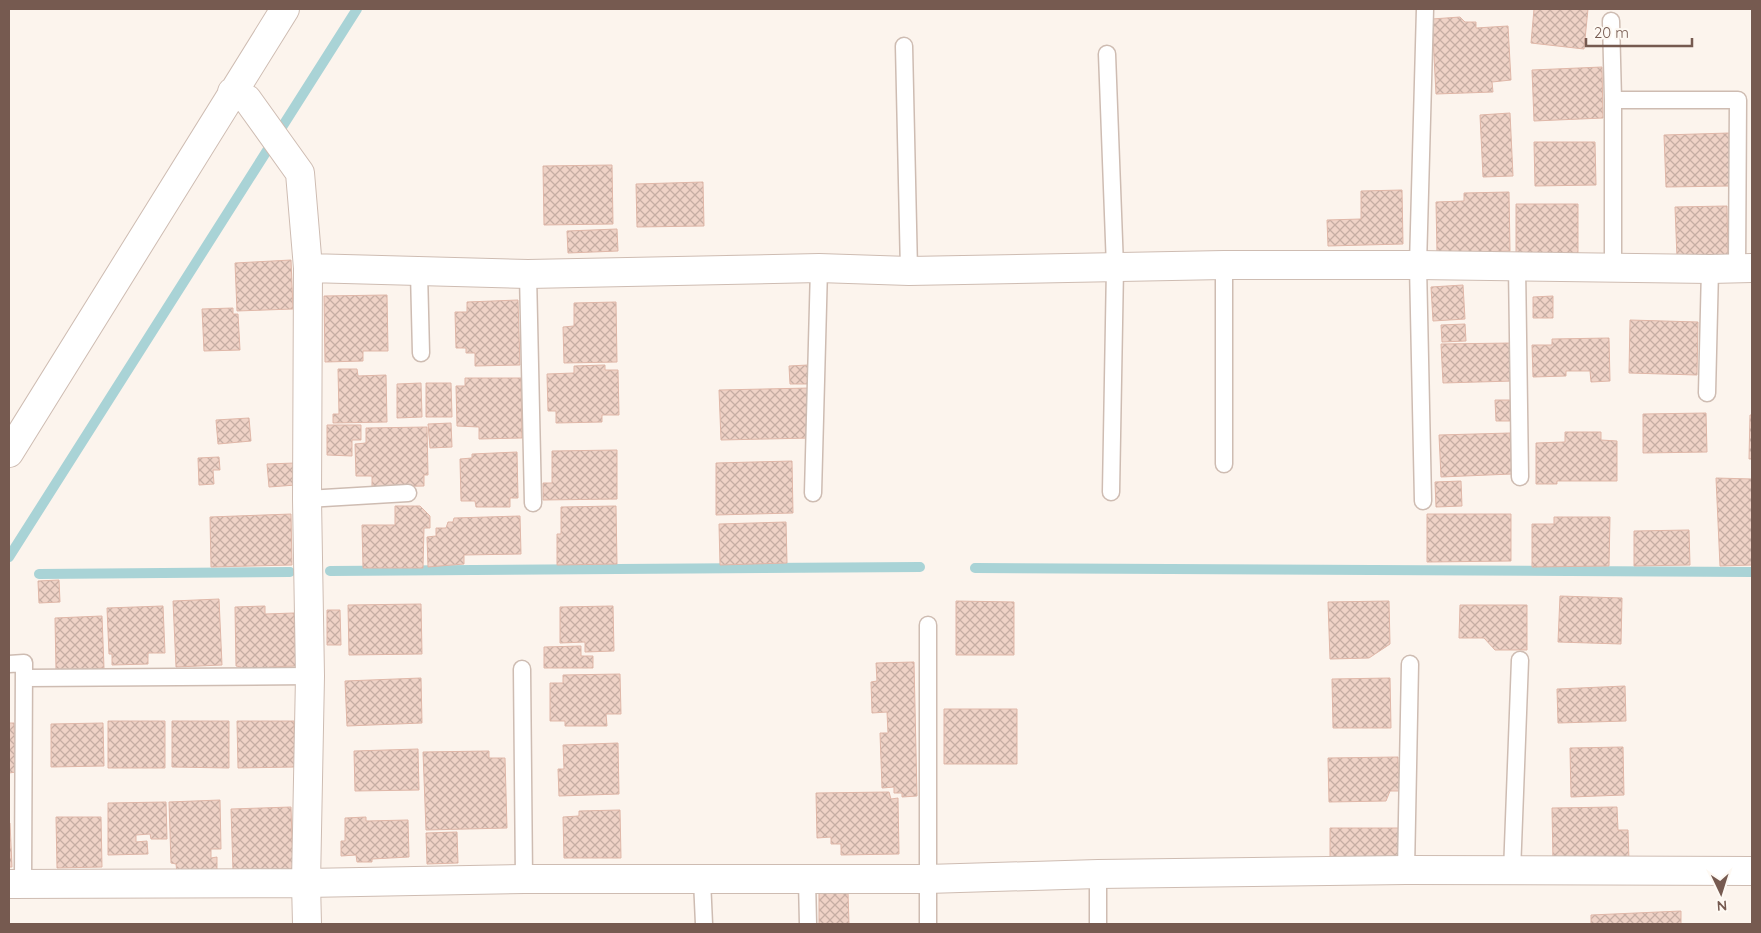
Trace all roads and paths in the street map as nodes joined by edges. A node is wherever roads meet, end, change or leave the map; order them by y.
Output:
1 (285, 9) edge
2 (1425, 9) edge
3 (1611, 21) dead end
4 (904, 46) dead end
5 (1107, 54) dead end
6 (240, 96) junction
7 (1613, 100) junction
8 (1418, 264) junction
9 (1224, 265) junction
10 (1517, 266) junction
11 (1613, 266) junction
12 (1115, 267) junction
13 (308, 268) junction
14 (819, 268) junction
15 (1745, 268) edge
16 (1710, 269) junction
17 (909, 271) junction
18 (419, 272) junction
19 (528, 274) junction
20 (421, 353) dead end
21 (1707, 392) dead end
22 (9, 453) edge
23 (1224, 464) dead end
24 (1520, 477) dead end
25 (1110, 492) dead end
26 (408, 493) dead end
27 (814, 493) dead end
28 (307, 499) junction
29 (1423, 501) dead end
30 (533, 503) dead end
31 (928, 625) dead end
32 (1520, 660) dead end
33 (9, 664) edge
34 (1410, 664) dead end
35 (522, 669) dead end
36 (310, 676) junction
37 (25, 678) junction
38 (1406, 870) junction
39 (1752, 871) edge
40 (1512, 872) junction
41 (1098, 874) junction
42 (524, 879) junction
43 (926, 879) junction
44 (702, 880) junction
45 (807, 880) junction
46 (306, 883) junction
47 (16, 884) edge
48 (307, 924) edge
49 (704, 924) edge
50 (808, 924) edge
51 (928, 924) edge
52 (1098, 924) edge

1 - 6 street
2 - 8 lane
3 - 7 lane
4 - 17 lane
5 - 12 lane
6 - 13 street
6 - 22 street
7 - 11 lane
7 - 15 lane
8 - 9 street
8 - 10 street
8 - 29 lane
9 - 12 street
9 - 23 lane
10 - 11 street
10 - 24 lane
11 - 16 street
12 - 17 street
12 - 25 lane
13 - 18 street
13 - 28 street
14 - 17 street
14 - 19 street
14 - 27 lane
15 - 16 street
16 - 21 lane
18 - 19 street
18 - 20 lane
19 - 30 lane
26 - 28 lane
28 - 36 street
31 - 43 lane
32 - 40 lane
33 - 37 lane
34 - 38 lane
35 - 42 lane
36 - 37 lane
36 - 46 street
37 - 47 lane
38 - 40 street
38 - 41 street
39 - 40 street
41 - 43 street
41 - 52 lane
42 - 44 street
42 - 46 street
43 - 45 street
43 - 51 lane
44 - 45 street
44 - 49 lane
45 - 50 lane
46 - 47 street
46 - 48 street

